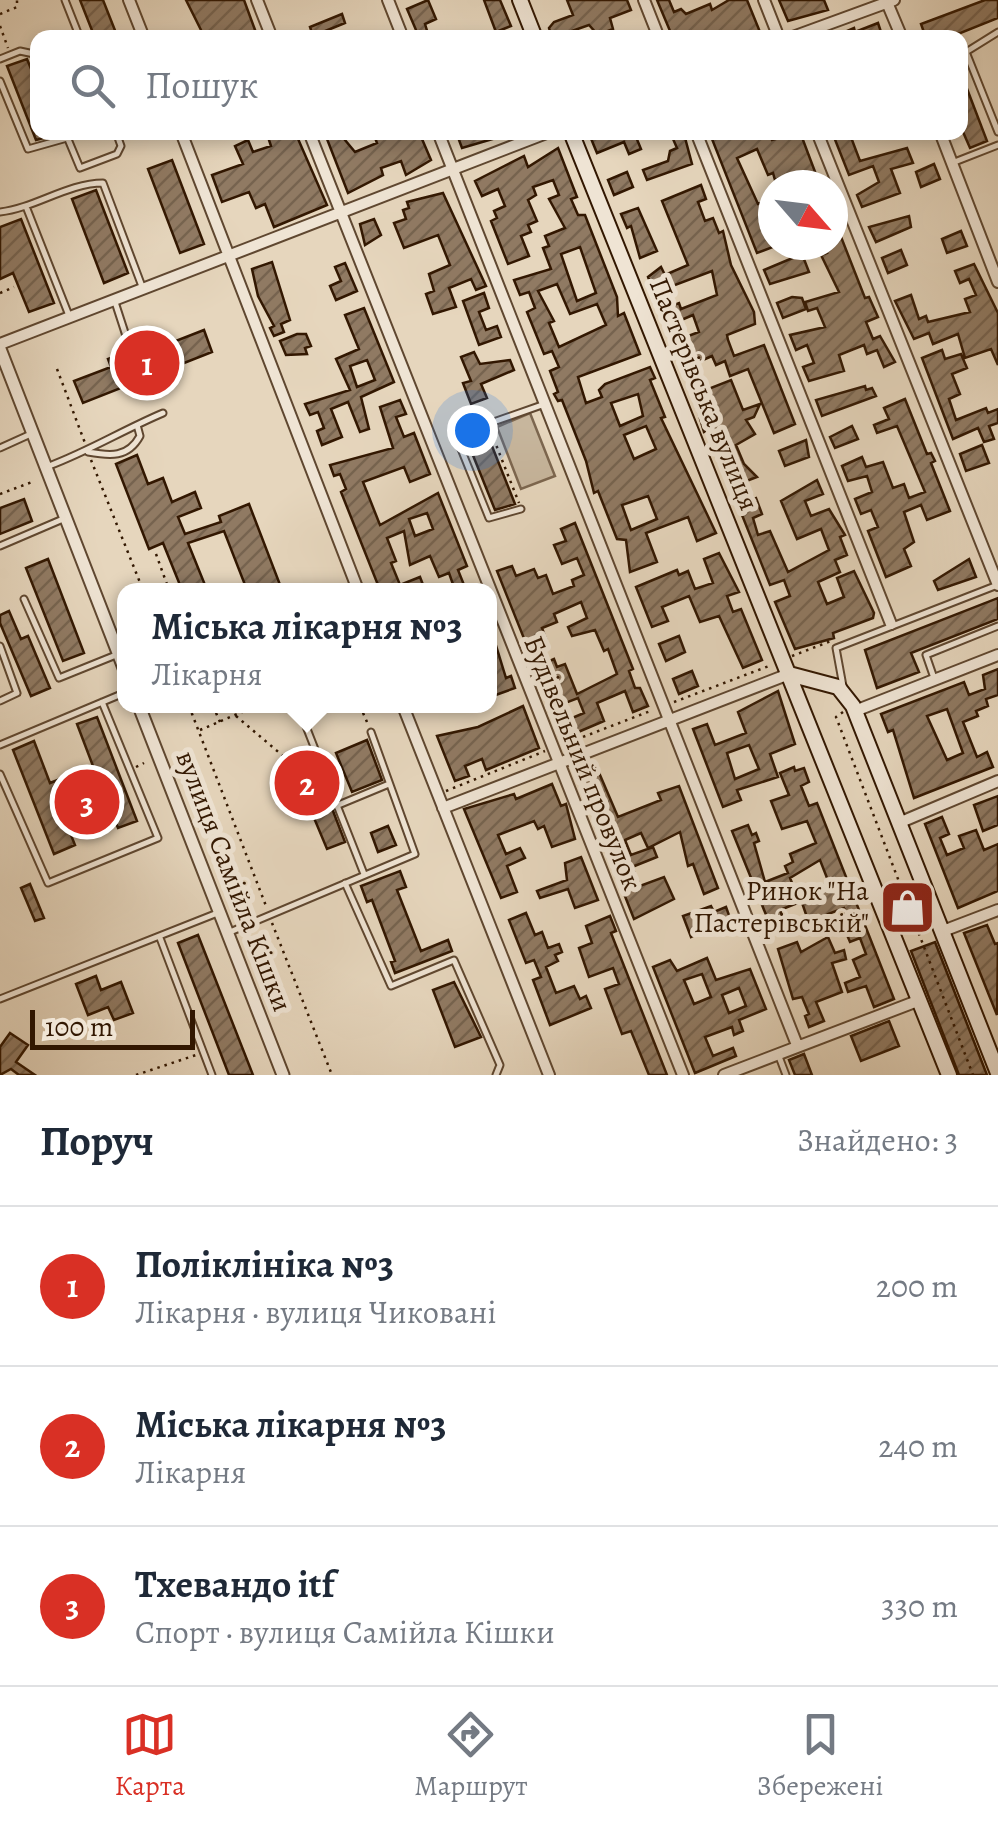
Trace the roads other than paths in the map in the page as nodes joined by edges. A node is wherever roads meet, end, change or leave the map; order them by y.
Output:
1 (65, 0) edge
2 (129, 0) edge
3 (258, 0) edge
4 (388, 0) edge
5 (520, 0) edge
6 (644, 0) edge
7 (764, 0) edge
8 (889, 1) edge
9 (77, 30) edge
10 (141, 30) edge
11 (269, 30) edge
12 (400, 30) edge
13 (532, 30) edge
14 (655, 30) edge
15 (776, 30) edge
16 (811, 30) edge
17 (899, 30) edge
18 (998, 32) edge
19 (968, 51) edge
20 (30, 53) edge
21 (968, 57) edge
22 (0, 58) edge
23 (0, 81) edge
24 (998, 132) edge
25 (54, 140) edge
26 (68, 140) edge
27 (118, 140) edge
28 (183, 140) edge
29 (312, 140) edge
30 (441, 140) edge
31 (529, 140) edge
32 (575, 140) edge
33 (699, 140) edge
34 (820, 140) edge
35 (943, 140) edge
36 (998, 146) edge
37 (952, 163) junction
38 (452, 169) junction
39 (28, 209) junction
40 (0, 212) edge
41 (342, 215) junction
42 (230, 259) junction
43 (998, 282) edge
44 (143, 290) junction
45 (115, 301) junction
46 (70, 319) junction
47 (128, 342) dead end
48 (0, 347) edge
49 (545, 404) junction
50 (163, 413) dead end
51 (137, 424) junction
52 (33, 433) junction
53 (0, 448) edge
54 (88, 452) junction
55 (46, 467) junction
56 (522, 509) road end
57 (66, 518) junction
58 (0, 546) edge
59 (355, 583) edge
60 (488, 583) edge
61 (998, 585) edge
62 (24, 599) dead end
63 (497, 607) edge
64 (891, 624) junction
65 (998, 626) edge
66 (0, 646) edge
67 (117, 648) edge
68 (117, 654) edge
69 (998, 655) edge
70 (789, 674) junction
71 (935, 680) junction
72 (844, 691) junction
73 (117, 695) edge
74 (0, 702) edge
75 (102, 702) junction
76 (852, 710) junction
77 (142, 713) edge
78 (301, 713) edge
79 (406, 713) edge
80 (670, 718) junction
81 (372, 732) road end
82 (0, 745) edge
83 (558, 761) junction
84 (0, 774) edge
85 (998, 782) edge
86 (390, 784) junction
87 (336, 806) junction
88 (443, 808) junction
89 (900, 822) junction
90 (364, 874) junction
91 (345, 883) junction
92 (998, 910) edge
93 (220, 912) junction
94 (943, 931) junction
95 (228, 933) junction
96 (160, 938) junction
97 (0, 998) edge
98 (920, 1000) junction
99 (991, 1036) edge
100 (798, 1044) junction
101 (777, 1052) junction
102 (998, 1072) edge
103 (212, 1075) edge
104 (282, 1075) edge
105 (496, 1075) edge
106 (550, 1075) edge
107 (683, 1075) edge
108 (724, 1075) edge
109 (786, 1075) edge
110 (948, 1075) edge

1 - 9 lane
2 - 10 street
3 - 11 street
4 - 12 street
5 - 13 main road
6 - 14 street
7 - 15 street
8 - 16 street
8 - 17 street
18 - 19 lane
20 - 22 lane
21 - 24 lane
23 - 25 lane
26 - 27 lane
28 - 42 street
29 - 41 street, Будівельний провулок
30 - 38 street
31 - 38 street
32 - 70 main road, Пастерівська вулиця
33 - 64 street
34 - 61 street
35 - 37 street
36 - 37 lane
37 - 43 street
38 - 41 street
38 - 49 street
39 - 40 lane
39 - 44 lane
39 - 46 lane
41 - 42 street
41 - 60 street, Будівельний провулок
42 - 44 street
42 - 59 street
44 - 45 street
45 - 46 street
45 - 47 lane
46 - 48 street
48 - 52 street
49 - 56 lane
49 - 80 street
50 - 51 lane
51 - 54 lane
51 - 54 lane
52 - 53 lane
52 - 55 street
54 - 55 lane
55 - 57 street
57 - 58 lane
57 - 67 street
61 - 64 lane
62 - 68 lane
63 - 83 street, Будівельний провулок
64 - 72 lane
65 - 71 lane
66 - 74 lane
69 - 71 street
70 - 72 main road
70 - 80 street
70 - 98 main road, Пастерівська вулиця
71 - 76 street
72 - 76 main road
73 - 75 lane
75 - 82 lane
75 - 84 lane
76 - 89 main road
77 - 93 street, вулиця Самійла Кішки
78 - 87 lane
79 - 88 street
80 - 83 street
80 - 100 street
81 - 86 lane
83 - 88 street
83 - 107 street, Будівельний провулок
85 - 89 street
86 - 87 lane
86 - 90 lane
87 - 90 lane
88 - 106 street
89 - 94 main road
90 - 91 lane
91 - 95 lane
91 - 105 lane
92 - 94 street
93 - 95 street, вулиця Самійла Кішки
93 - 96 lane
94 - 99 main road
95 - 104 street, вулиця Самійла Кішки
96 - 97 lane
96 - 103 lane
98 - 100 street
98 - 110 main road, Пастерівська вулиця
99 - 102 main road
100 - 101 street
101 - 108 street
101 - 109 lane

